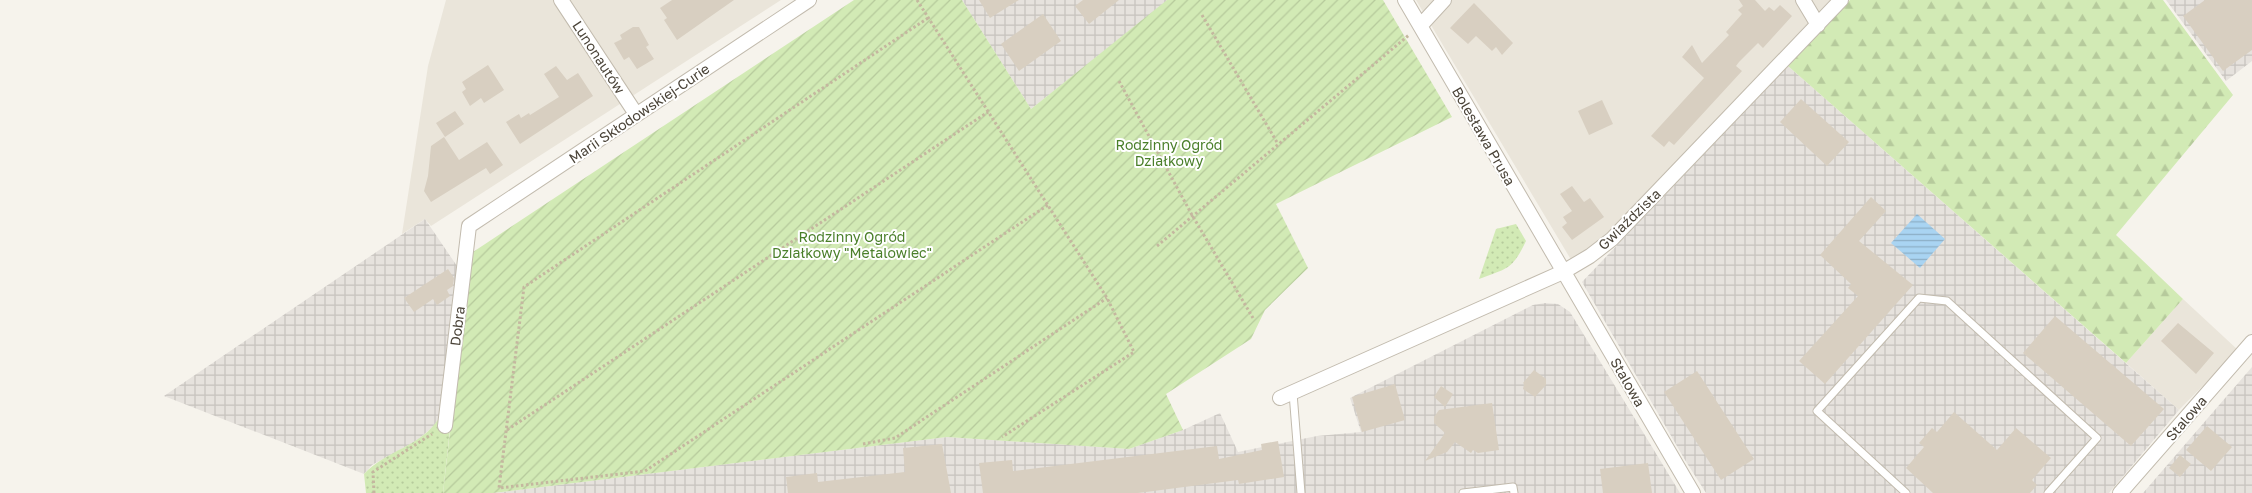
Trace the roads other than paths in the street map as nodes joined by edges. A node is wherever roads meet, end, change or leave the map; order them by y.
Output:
1 (561, 0) edge
2 (809, 0) edge
3 (1405, 0) edge
4 (1444, 0) edge
5 (1803, 0) edge
6 (1841, 0) edge
7 (1421, 25) junction
8 (1818, 25) junction
9 (636, 114) junction
10 (469, 226) joint
11 (1563, 272) junction
12 (2252, 342) edge
13 (1293, 392) junction
14 (1280, 398) dead end
15 (445, 426) road end
16 (1301, 493) edge
17 (1463, 493) edge
18 (1514, 493) edge
19 (1693, 493) edge
20 (1906, 493) edge
21 (2048, 493) edge
22 (2120, 493) edge

1 - 9 street, Lunonautów
2 - 9 street, Marii Skłodowskiej-Curie
3 - 7 street, Bolesława Prusa
4 - 7 street
5 - 8 street
6 - 8 street, Gwiaździsta
7 - 11 street, Bolesława Prusa
8 - 11 street, Gwiaździsta
9 - 10 street, Marii Skłodowskiej-Curie
10 - 15 street, Dobra
11 - 13 street, Gwiaździsta
11 - 19 street, Stalowa
12 - 22 street, Stalowa
13 - 14 street, Gwiaździsta
13 - 16 lane
17 - 18 lane
20 - 21 lane

